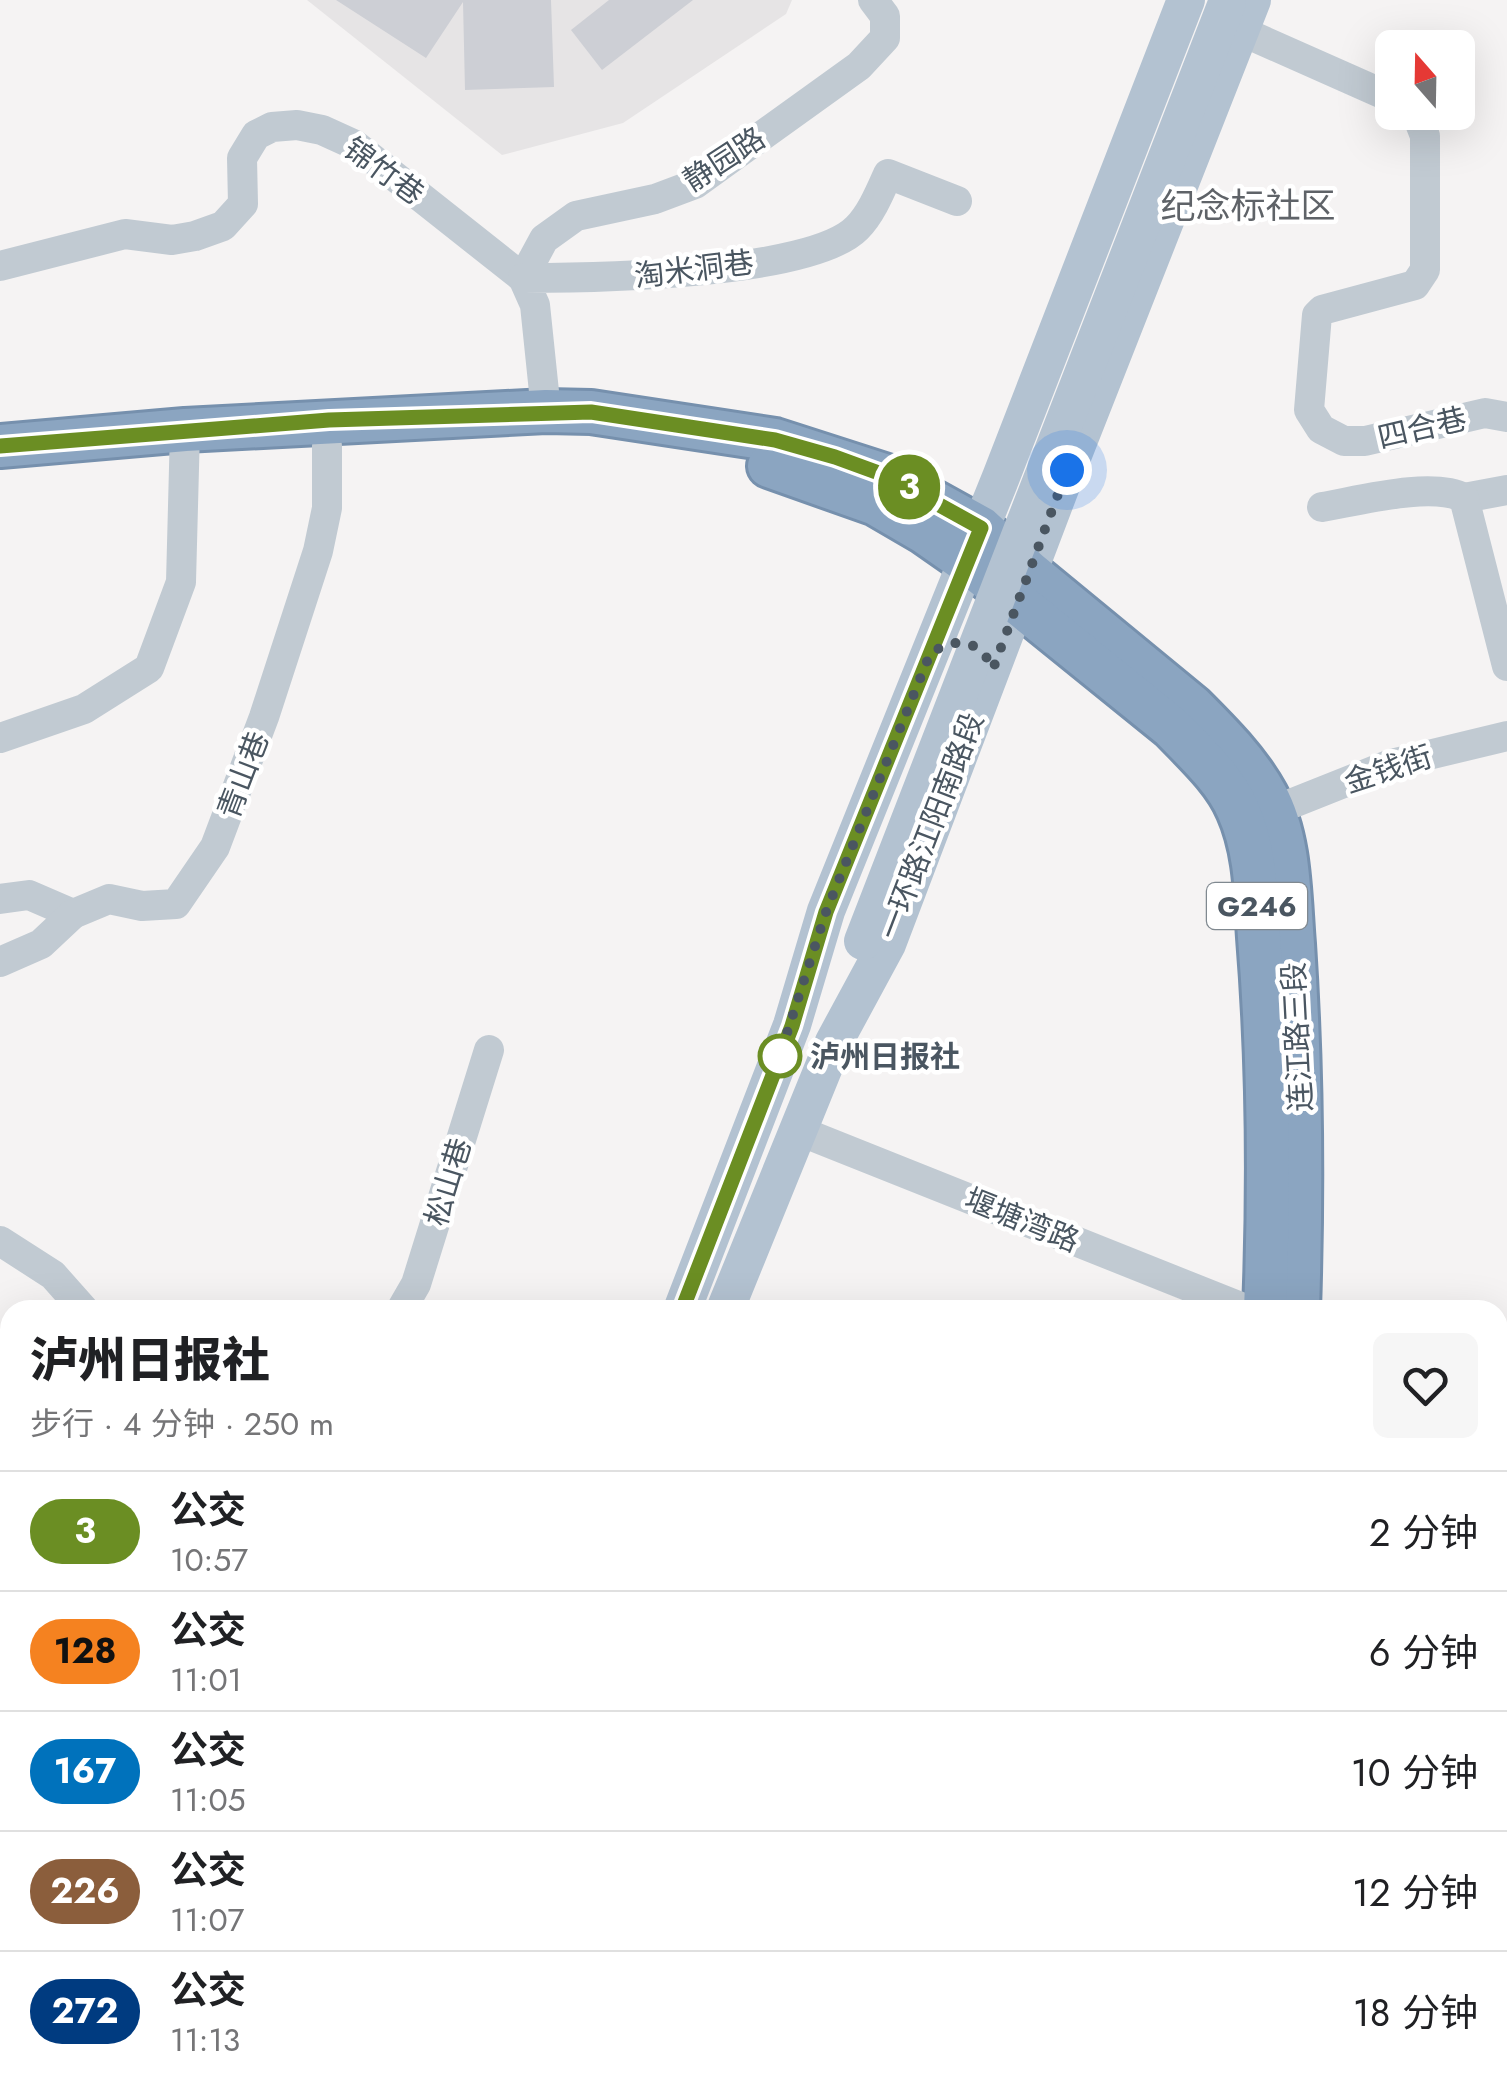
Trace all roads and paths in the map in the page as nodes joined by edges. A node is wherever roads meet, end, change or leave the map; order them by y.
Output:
1 (873, 0) edge
2 (1186, 0) edge
3 (1232, 7) edge
4 (1375, 88) edge
5 (1423, 130) edge
6 (957, 201) dead end
7 (0, 266) edge
8 (523, 278) junction
9 (546, 411) junction
10 (1025, 415) junction
11 (1507, 417) edge
12 (1082, 432) junction
13 (186, 443) junction
14 (0, 446) edge
15 (327, 446) junction
16 (0, 471) edge
17 (1507, 490) edge
18 (1464, 498) junction
19 (1322, 506) dead end
20 (974, 545) junction
21 (1022, 588) junction
22 (930, 654) junction
23 (1506, 662) edge
24 (993, 669) junction
25 (1507, 736) edge
26 (0, 738) edge
27 (1272, 811) junction
28 (0, 899) edge
29 (73, 914) junction
30 (854, 936) junction
31 (0, 962) edge
32 (792, 1026) junction
33 (834, 1042) junction
34 (489, 1050) dead end
35 (796, 1130) junction
36 (0, 1241) edge
37 (78, 1300) edge
38 (407, 1300) edge
39 (686, 1300) edge
40 (729, 1300) edge
41 (1223, 1300) edge
42 (1265, 1300) edge
43 (1298, 1300) edge

1 - 8 street, 静园路
2 - 10 main road
3 - 4 street
3 - 12 main road, 一环路江阳南路段
3 - 30 main road, bridge
5 - 11 street, 四合巷
6 - 8 street, 淘米洞巷
7 - 8 street, 锦竹巷
8 - 9 street
9 - 13 highway, G246
9 - 20 highway, G246
10 - 12 main road
10 - 20 main road
12 - 21 main road, 一环路江阳南路段
13 - 14 highway, G246
13 - 15 highway, G246
13 - 16 highway, G246
13 - 26 street
15 - 20 highway, G246
15 - 29 street, 青山巷
17 - 18 street
18 - 19 street
18 - 23 street
20 - 21 highway, G246
20 - 22 main road
21 - 24 main road, 一环路江阳南路段
21 - 27 highway, 连江路三段 / G246
21 - 42 highway, 连江路三段 / G246
22 - 24 main road
22 - 32 main road
24 - 33 main road, 一环路江阳南路段
25 - 27 street, 金钱街
27 - 43 highway, 连江路三段 / G246
28 - 29 street
29 - 31 street, 青山巷
30 - 32 main road
30 - 33 main road
32 - 39 main road
33 - 35 main road, 一环路江阳南路段
34 - 38 street, 松山巷
35 - 40 main road, 一环路江阳南路段
35 - 41 street, 堰塘湾路
36 - 37 street

